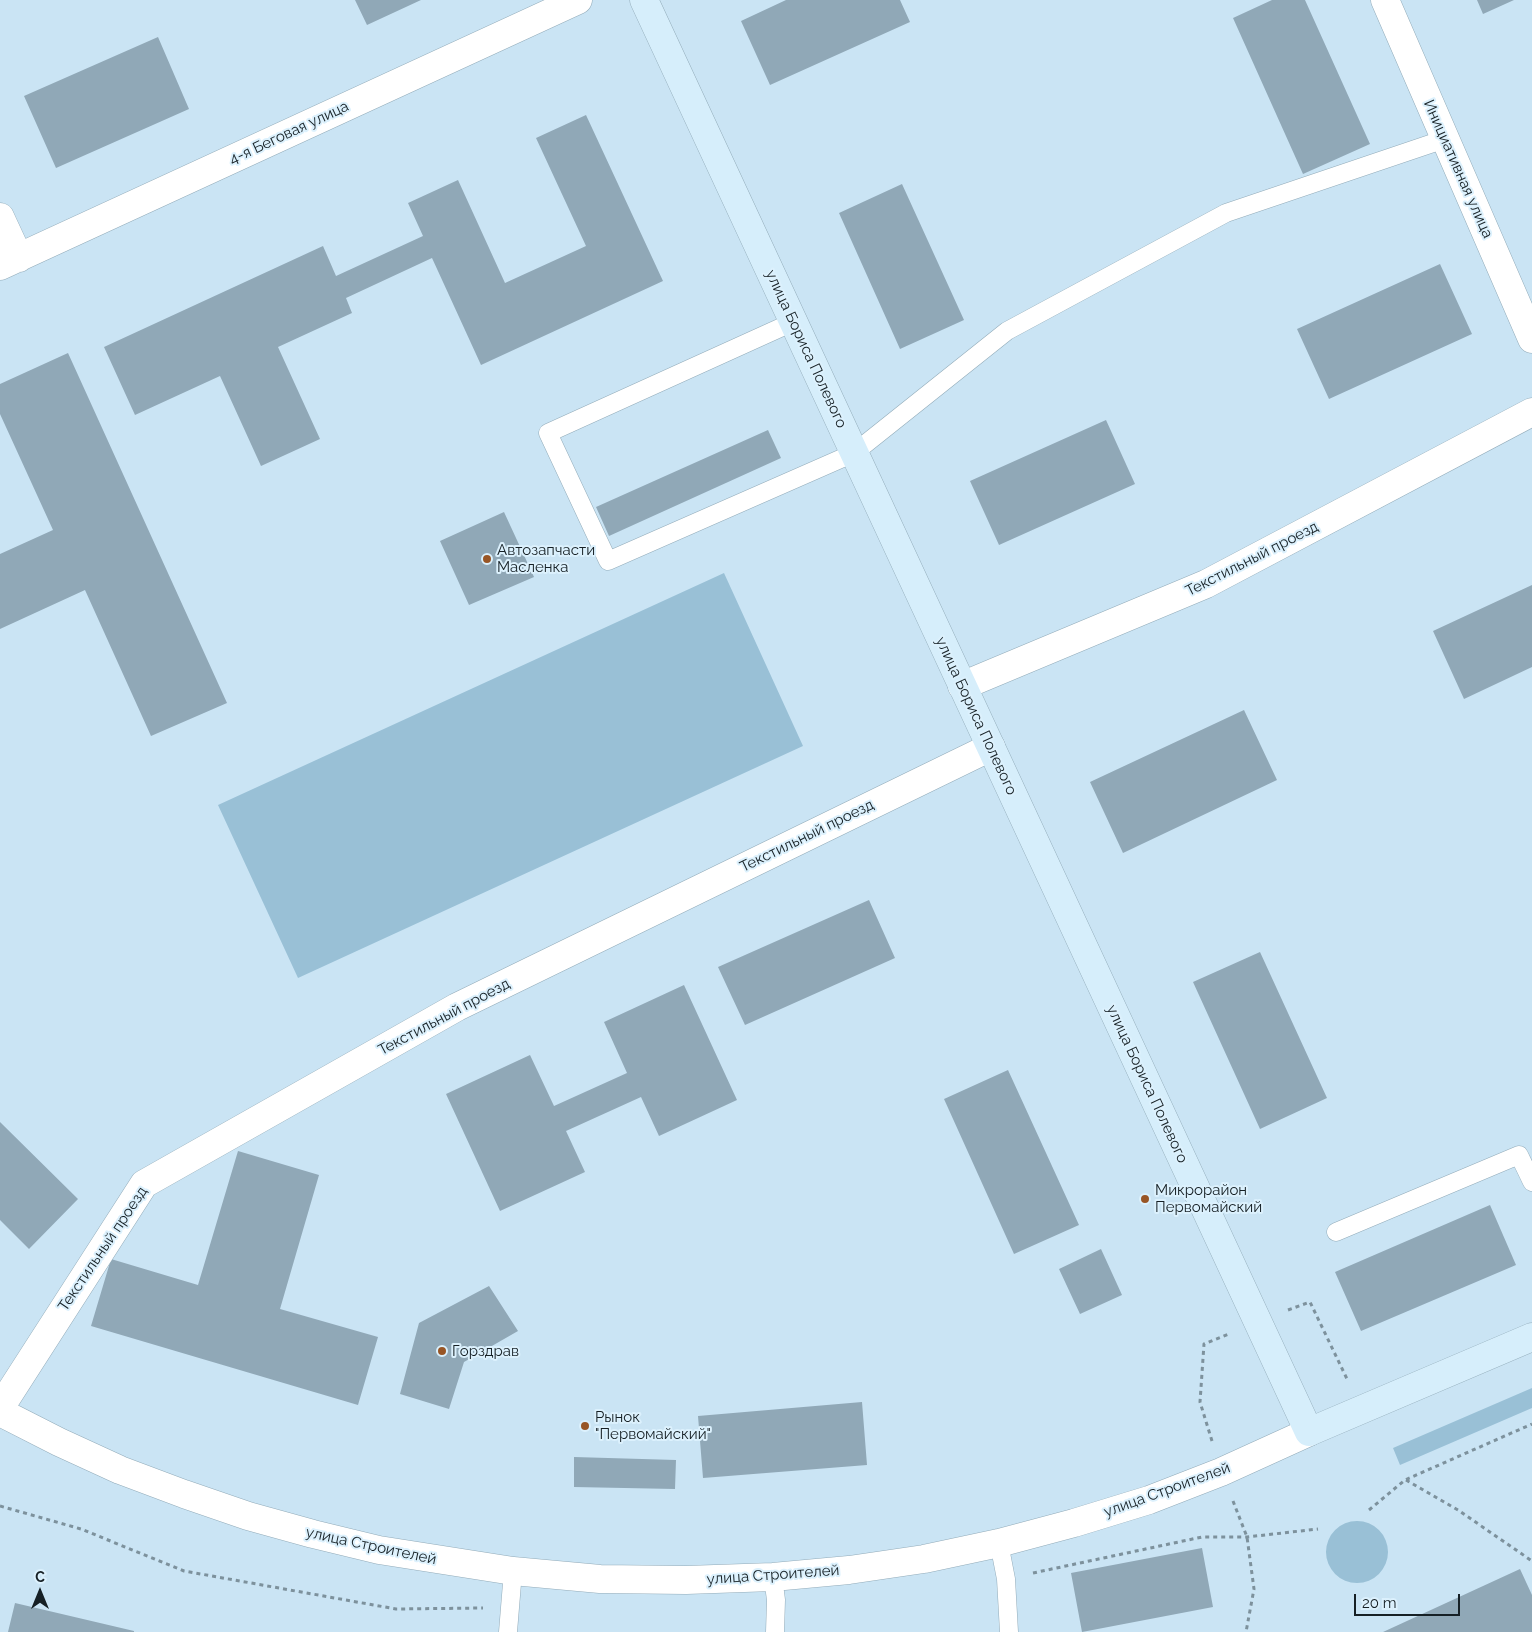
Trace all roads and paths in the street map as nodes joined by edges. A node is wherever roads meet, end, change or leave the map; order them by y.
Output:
1 (578, 0) edge
2 (644, 0) edge
3 (1385, 0) edge
4 (1445, 139) junction
5 (0, 217) edge
6 (9, 262) edge
7 (793, 322) junction
8 (1532, 338) edge
9 (1532, 412) edge
10 (854, 454) junction
11 (962, 686) junction
12 (991, 747) junction
13 (1532, 1182) edge
14 (1336, 1232) dead end
15 (1532, 1337) edge
16 (0, 1408) edge
17 (0, 1412) edge
18 (1532, 1424) edge
19 (1309, 1432) junction
20 (1406, 1480) junction
21 (1369, 1510) dead end
22 (999, 1543) junction
23 (1532, 1561) edge
24 (513, 1572) junction
25 (773, 1577) junction
26 (508, 1632) edge
27 (775, 1632) edge
28 (1009, 1632) edge

1 - 6 street, 4-я Беговая улица
2 - 7 main road, улица Бориса Полевого
3 - 4 street, Инициативная улица
4 - 8 street, Инициативная улица
4 - 10 lane
5 - 6 street
7 - 10 main road, улица Бориса Полевого
7 - 10 lane
9 - 11 street, Текстильный проезд
10 - 11 main road, улица Бориса Полевого
11 - 12 main road, улица Бориса Полевого
12 - 16 street, Текстильный проезд
12 - 19 main road, улица Бориса Полевого
13 - 14 lane
15 - 19 main road, улица Строителей
17 - 24 street, улица Строителей
18 - 20 path
19 - 22 street, улица Строителей
20 - 21 path
20 - 23 path
22 - 25 street, улица Строителей
22 - 28 lane
24 - 25 street, улица Строителей
24 - 26 lane
25 - 27 lane

